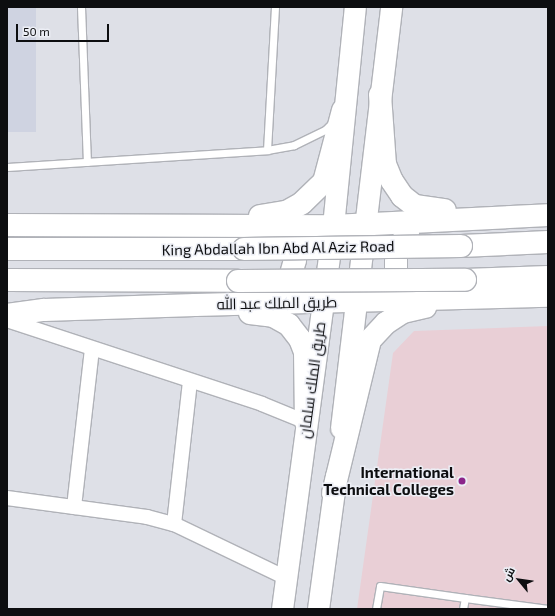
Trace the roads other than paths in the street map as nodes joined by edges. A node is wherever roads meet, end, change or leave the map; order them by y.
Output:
1 (81, 7) edge
2 (275, 7) edge
3 (355, 7) edge
4 (391, 7) edge
5 (380, 95) junction
6 (343, 110) junction
7 (267, 150) junction
8 (87, 162) junction
9 (7, 167) edge
10 (548, 215) edge
11 (506, 217) junction
12 (366, 224) junction
13 (7, 225) edge
14 (208, 225) junction
15 (333, 226) junction
16 (548, 242) edge
17 (7, 249) edge
18 (7, 280) edge
19 (546, 292) edge
20 (489, 297) junction
21 (356, 302) junction
22 (323, 303) junction
23 (195, 305) junction
24 (7, 315) edge
25 (7, 320) edge
26 (92, 350) junction
27 (190, 381) junction
28 (306, 422) junction
29 (333, 493) junction
30 (7, 498) edge
31 (74, 507) junction
32 (174, 524) junction
33 (286, 578) junction
34 (464, 598) junction
35 (282, 609) edge
36 (318, 609) edge
37 (376, 609) edge
38 (463, 609) edge
39 (548, 609) edge

1 - 8 lane
2 - 7 lane
3 - 6 main road, طريق الملك سلمان
4 - 5 main road
5 - 11 main road
5 - 12 main road
6 - 7 lane
6 - 14 main road
6 - 15 main road, طريق الملك سلمان
7 - 8 lane
8 - 9 lane
10 - 11 main road
11 - 12 main road
11 - 20 main road
12 - 15 main road
12 - 21 main road
13 - 14 main road
14 - 15 main road
14 - 23 main road
15 - 22 main road, طريق الملك سلمان
16 - 17 main road, King Abdallah Ibn Abd Al Aziz Road, bridge
18 - 19 main road, King Abdallah Ibn Abd Al Aziz Road, bridge
19 - 20 main road, طريق الملك عبد الله
20 - 21 main road, طريق الملك عبد الله
20 - 29 main road
21 - 22 main road, طريق الملك عبد الله
21 - 29 main road
22 - 23 main road, طريق الملك عبد الله
22 - 28 main road, طريق الملك سلمان
23 - 24 main road, طريق الملك عبد الله
23 - 28 main road
25 - 26 street
26 - 27 street
26 - 31 street
27 - 28 street
27 - 32 street
28 - 33 main road, طريق الملك سلمان
29 - 36 main road
30 - 31 street
31 - 32 street
32 - 33 street
33 - 35 main road, طريق الملك سلمان
34 - 37 lane
34 - 38 lane
34 - 39 lane

